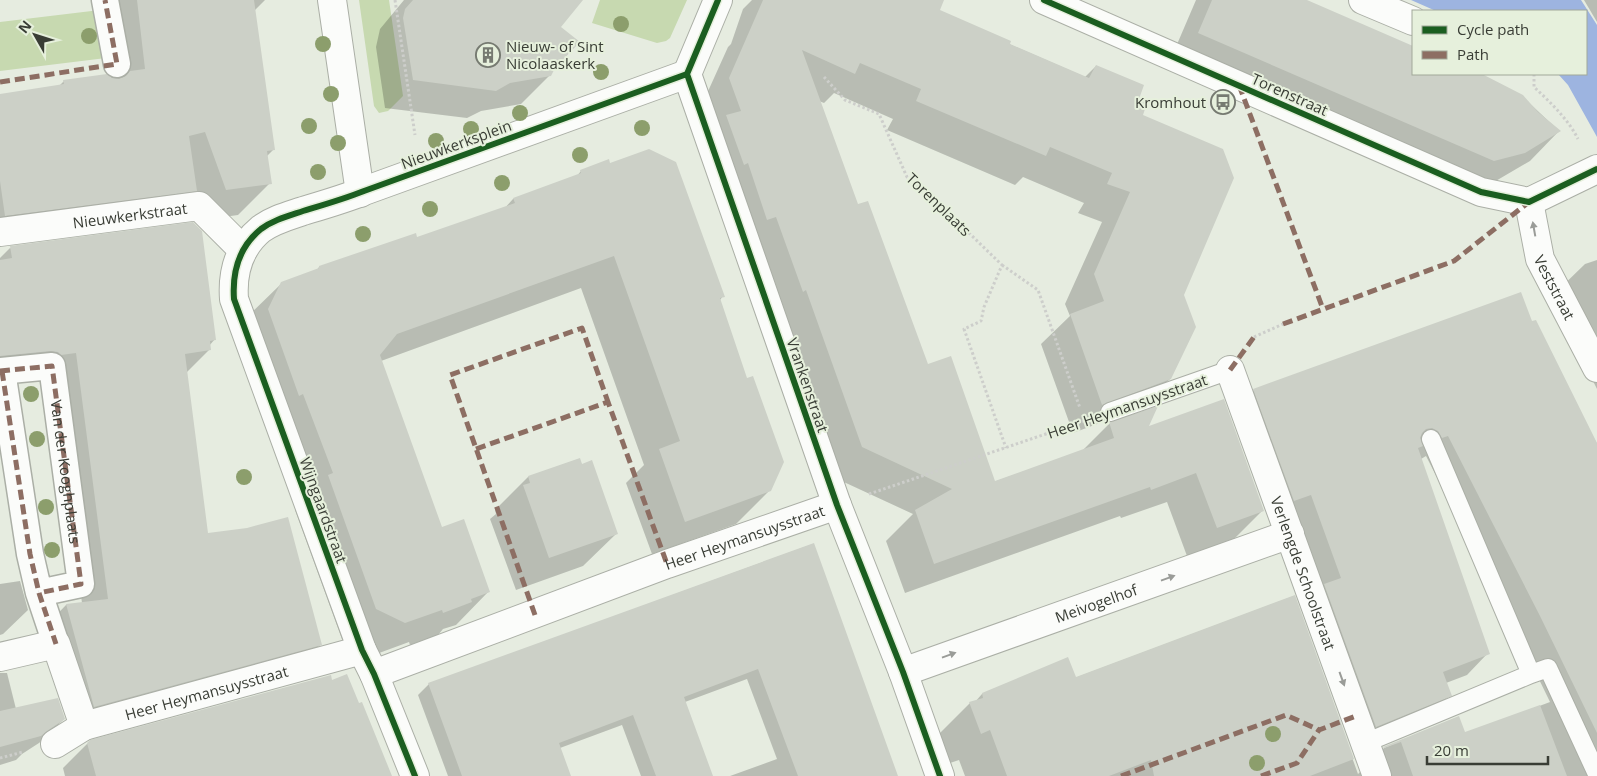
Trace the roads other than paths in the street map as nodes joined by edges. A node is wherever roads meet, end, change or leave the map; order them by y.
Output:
1 (105, 0) edge
2 (332, 0) edge
3 (718, 0) edge
4 (1044, 0) edge
5 (1363, 0) edge
6 (1412, 21) edge
7 (117, 64) dead end
8 (687, 74) junction
9 (1595, 170) edge
10 (360, 193) junction
11 (1530, 202) junction
12 (0, 232) edge
13 (242, 250) junction
14 (1597, 368) edge
15 (1230, 370) joint
16 (1, 371) edge
17 (1110, 412) road end
18 (1431, 440) dead end
19 (837, 505) junction
20 (1290, 534) junction
21 (39, 593) junction
22 (56, 644) junction
23 (0, 657) edge
24 (368, 662) junction
25 (903, 672) junction
26 (1531, 674) junction
27 (84, 726) junction
28 (1365, 743) junction
29 (55, 744) dead end
30 (1597, 774) edge
31 (414, 776) edge
32 (940, 776) edge
33 (1377, 776) edge

1 - 7 street
2 - 10 street
3 - 8 street
4 - 11 street, Torenstraat
5 - 6 street
8 - 10 street, Nieuwkerksplein
8 - 19 street, Vrankenstraat
9 - 11 street
10 - 13 street, Nieuwkerksplein
14 -> 11 street, Veststraat
12 - 13 street, Nieuwkerkstraat
13 - 24 street, Wijngaardstraat
15 - 17 lane, Heer Heymansuysstraat
15 - 20 street, Verlengde Schoolstraat
16 - 21 street, Van der Kooghplaats
16 - 21 street, Van der Kooghplaats
18 - 26 lane
19 - 24 street, Heer Heymansuysstraat
19 - 25 street, Vrankenstraat
25 -> 20 street, Meivogelhof
20 -> 28 street, Verlengde Schoolstraat
21 - 22 street, Van der Kooghplaats
22 - 23 street
22 - 27 street, Van der Kooghplaats
24 - 27 street, Heer Heymansuysstraat
24 - 31 street, Wijngaardstraat
25 - 32 street, Vrankenstraat
26 - 28 lane
26 - 30 lane
27 - 29 street, Heer Heymansuysstraat
28 - 33 street, Verlengde Schoolstraat

